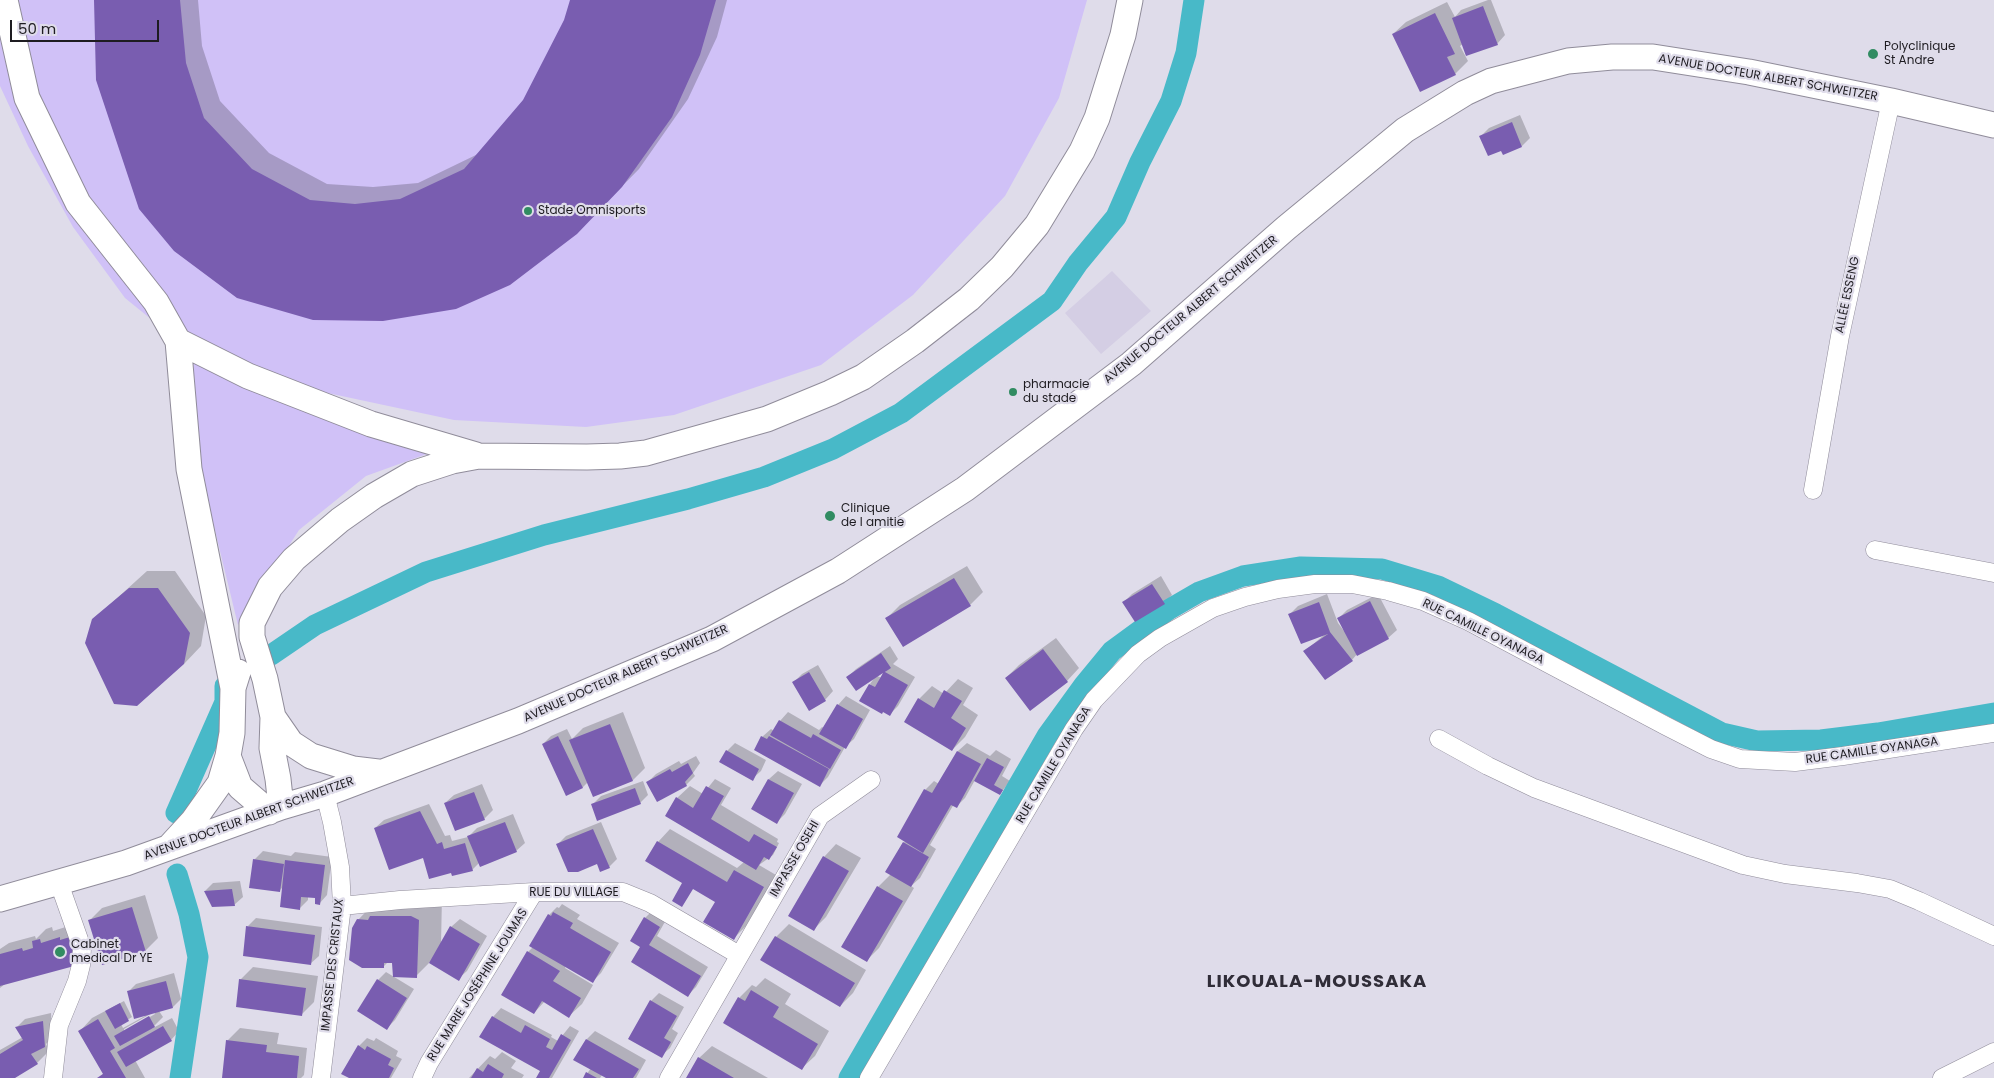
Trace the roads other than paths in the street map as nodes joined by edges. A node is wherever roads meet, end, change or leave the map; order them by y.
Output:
1 (5, 0) edge
2 (1130, 0) edge
3 (1891, 101) junction
4 (1994, 126) edge
5 (178, 341) junction
6 (479, 456) junction
7 (1813, 490) dead end
8 (1875, 550) dead end
9 (1994, 573) edge
10 (252, 637) junction
11 (233, 688) junction
12 (273, 717) junction
13 (1994, 733) edge
14 (1439, 739) dead end
15 (228, 756) junction
16 (380, 772) junction
17 (871, 780) dead end
18 (325, 794) junction
19 (275, 809) junction
20 (169, 847) junction
21 (59, 883) junction
22 (534, 892) junction
23 (0, 899) edge
24 (342, 906) junction
25 (1994, 936) edge
26 (739, 955) junction
27 (1994, 1052) edge
28 (53, 1078) edge
29 (321, 1078) edge
30 (422, 1078) edge
31 (668, 1078) edge
32 (869, 1078) edge
33 (1942, 1078) edge

1 - 5 main road
2 - 6 main road
3 - 4 main road, AVENUE DOCTEUR ALBERT SCHWEITZER
3 - 7 street, ALLÉE ESSENG
3 - 16 main road, AVENUE DOCTEUR ALBERT SCHWEITZER
5 - 6 main road
5 - 11 main road
6 - 10 main road
8 - 9 street
10 - 11 main road
10 - 12 main road
11 - 15 main road
12 - 16 main road
12 - 19 main road
13 - 32 street, RUE CAMILLE OYANAGA
14 - 25 street
15 - 19 main road
15 - 20 main road
16 - 18 main road, AVENUE DOCTEUR ALBERT SCHWEITZER
17 - 26 street, IMPASSE OSEHI
18 - 19 main road, AVENUE DOCTEUR ALBERT SCHWEITZER
18 - 24 street, IMPASSE DES CRISTAUX
19 - 20 main road, AVENUE DOCTEUR ALBERT SCHWEITZER
20 - 21 main road, AVENUE DOCTEUR ALBERT SCHWEITZER
21 - 23 main road, AVENUE DOCTEUR ALBERT SCHWEITZER
21 - 28 street
22 - 24 street, RUE DU VILLAGE
22 - 26 street, RUE DU VILLAGE
22 - 30 street, RUE MARIE JOSÉPHINE JOUMAS
24 - 29 street, IMPASSE DES CRISTAUX
26 - 31 street
27 - 33 street

